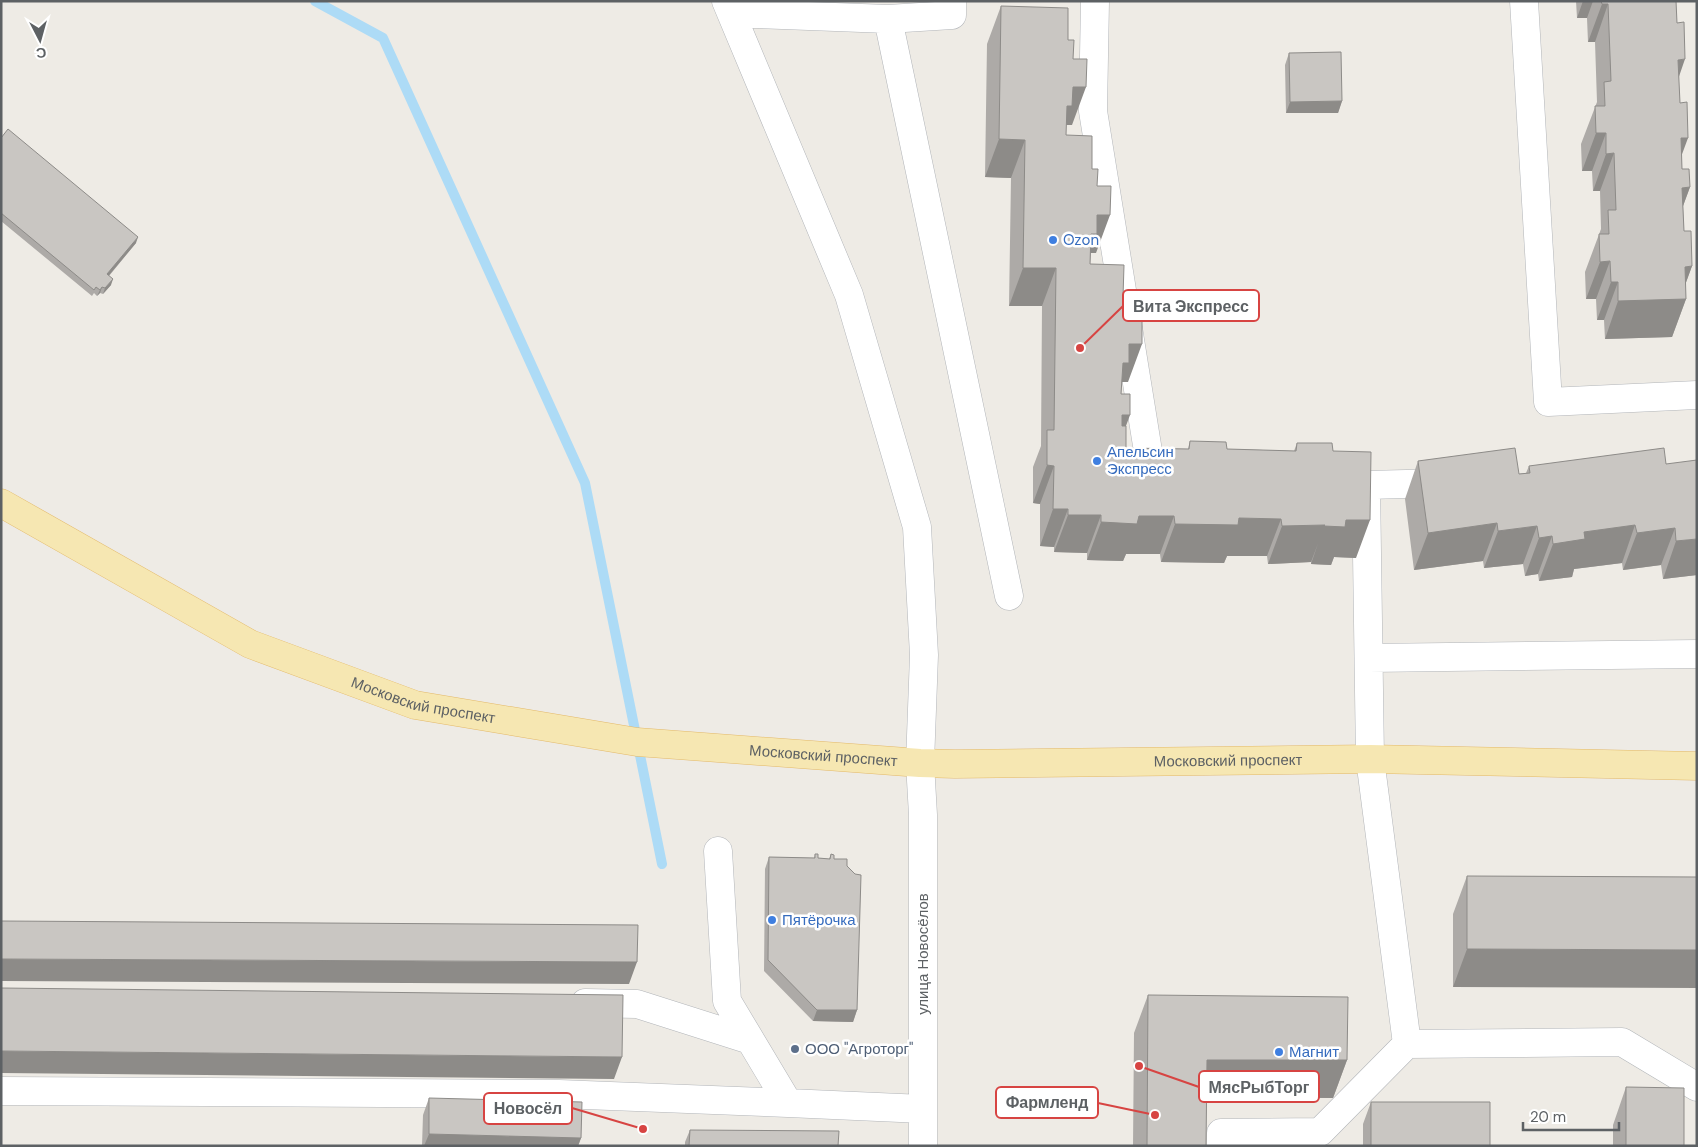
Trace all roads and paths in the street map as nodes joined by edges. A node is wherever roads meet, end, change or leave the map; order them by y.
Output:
1 (952, 1) edge
2 (1095, 1) edge
3 (1524, 1) edge
4 (729, 7) edge
5 (888, 18) junction
6 (1697, 395) edge
7 (1191, 478) edge
8 (1473, 483) edge
9 (1, 503) edge
10 (1009, 596) dead end
11 (1697, 654) edge
12 (1369, 658) junction
13 (1370, 759) junction
14 (920, 763) junction
15 (1697, 766) edge
16 (718, 851) dead end
17 (557, 1003) edge
18 (750, 1040) junction
19 (1407, 1044) junction
20 (1697, 1087) edge
21 (1, 1091) edge
22 (788, 1103) junction
23 (923, 1109) junction
24 (923, 1146) edge
25 (1221, 1146) edge

1 - 5 street
2 - 7 street
3 - 6 street
4 - 5 street
4 - 14 street, улица Новосёлов
5 - 10 street
8 - 12 street
9 - 14 main road, Московский проспект
11 - 12 street
12 - 13 street
13 - 14 main road, Московский проспект
13 - 15 main road, Московский проспект
13 - 19 street
14 - 23 street, улица Новосёлов
16 - 18 street
17 - 18 street
18 - 22 street
19 - 20 street
19 - 25 street
21 - 22 street
22 - 23 street
23 - 24 street, улица Новосёлов

